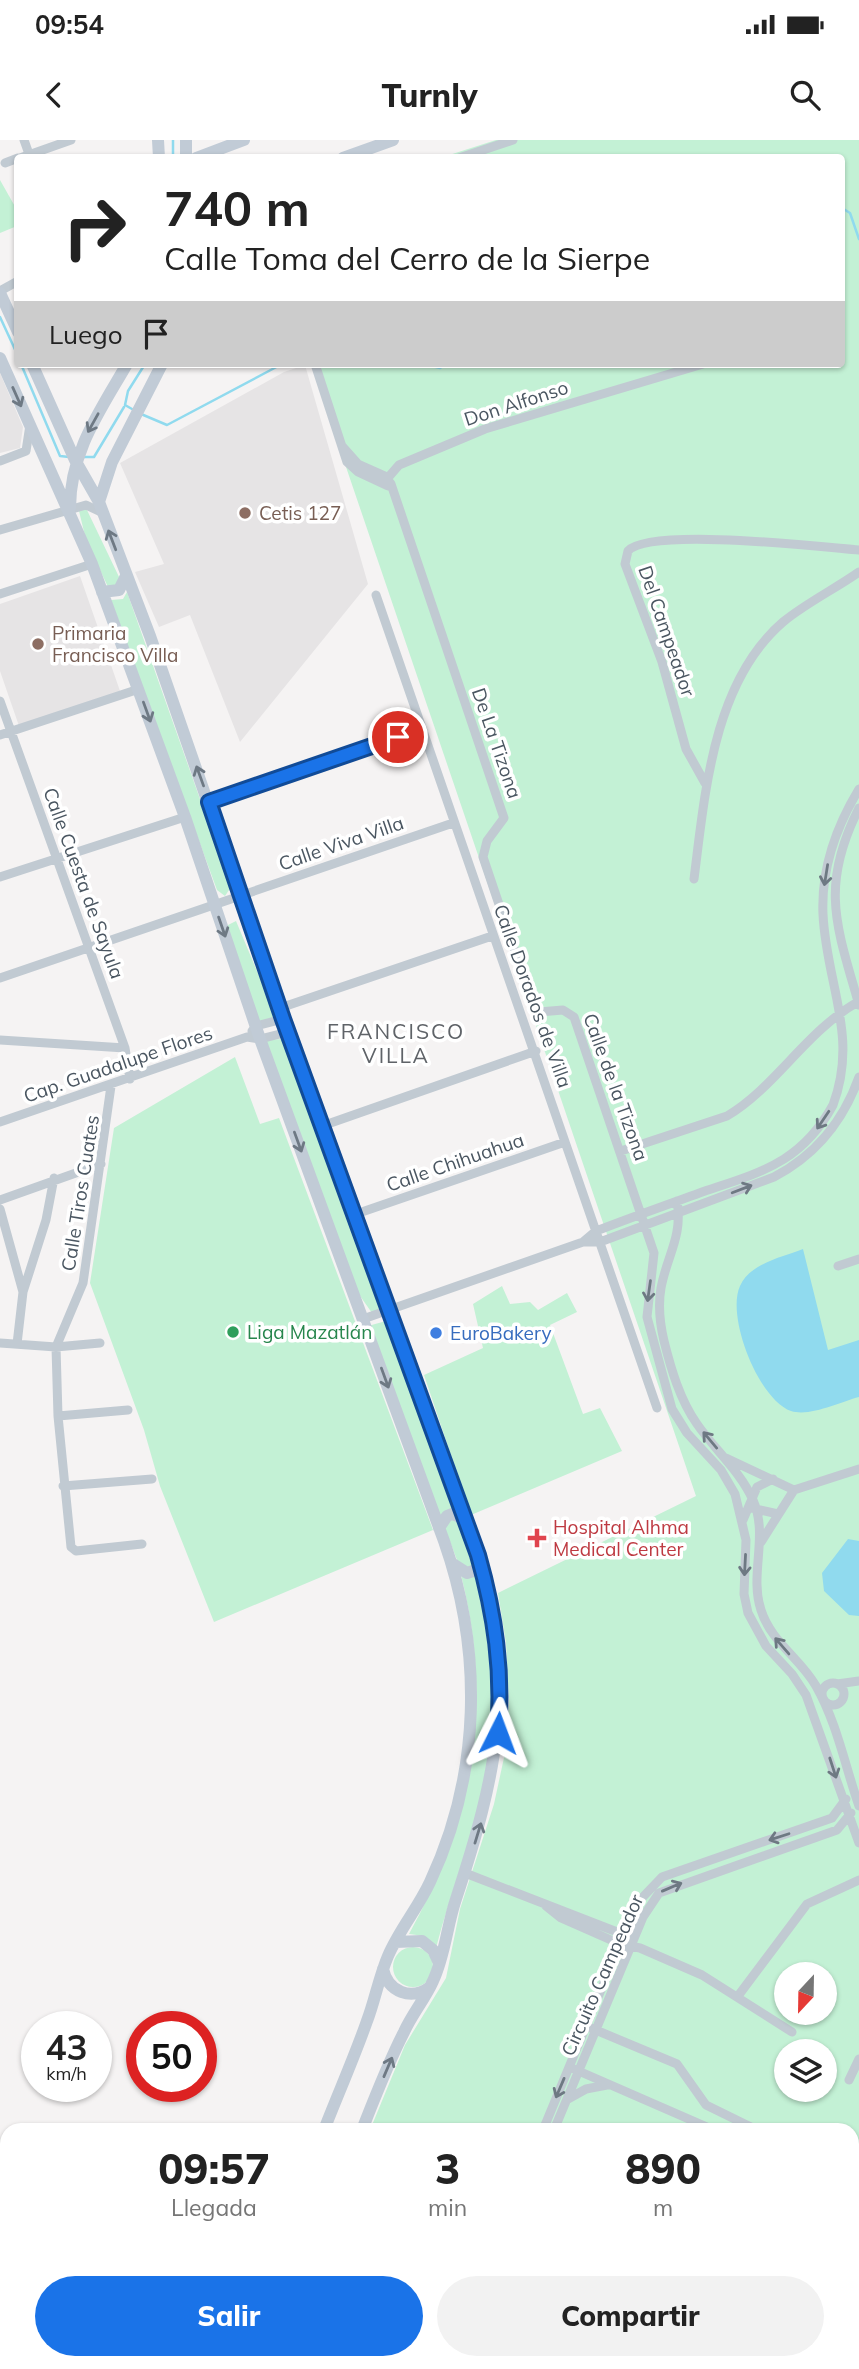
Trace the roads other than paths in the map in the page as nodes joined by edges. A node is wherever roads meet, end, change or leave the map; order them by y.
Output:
1 (244, 140) edge
2 (393, 140) edge
3 (513, 140) edge
4 (66, 141) edge
5 (30, 154) edge
6 (207, 154) edge
7 (354, 154) edge
8 (471, 154) edge
9 (14, 160) edge
10 (5, 163) dead end
11 (0, 292) edge
12 (14, 323) edge
13 (0, 358) edge
14 (34, 368) edge
15 (125, 368) edge
16 (160, 368) edge
17 (316, 368) edge
18 (690, 368) edge
19 (32, 431) junction
20 (74, 457) junction
21 (0, 461) edge
22 (388, 483) junction
23 (101, 507) junction
24 (70, 512) junction
25 (0, 530) edge
26 (859, 550) edge
27 (92, 564) junction
28 (859, 572) edge
29 (127, 576) junction
30 (102, 592) junction
31 (0, 594) edge
32 (376, 595) dead end
33 (139, 689) junction
34 (0, 701) edge
35 (421, 729) junction
36 (11, 731) junction
37 (0, 735) edge
38 (705, 783) junction
39 (859, 789) edge
40 (209, 802) junction
41 (859, 808) edge
42 (185, 817) junction
43 (453, 823) junction
44 (839, 841) junction
45 (57, 859) junction
46 (0, 877) edge
47 (694, 879) dead end
48 (240, 896) junction
49 (214, 905) junction
50 (492, 936) junction
51 (89, 947) junction
52 (0, 978) edge
53 (858, 1004) edge
54 (533, 1005) joint
55 (844, 1009) junction
56 (281, 1014) junction
57 (256, 1026) junction
58 (288, 1032) junction
59 (253, 1038) junction
60 (0, 1040) edge
61 (125, 1048) junction
62 (536, 1051) junction
63 (130, 1079) junction
64 (843, 1082) junction
65 (858, 1083) edge
66 (111, 1086) junction
67 (0, 1122) edge
68 (323, 1126) junction
69 (565, 1142) junction
70 (621, 1151) junction
71 (101, 1164) junction
72 (54, 1178) junction
73 (0, 1200) edge
74 (677, 1201) junction
75 (0, 1209) edge
76 (356, 1214) junction
77 (641, 1214) junction
78 (679, 1214) junction
79 (645, 1225) junction
80 (596, 1231) junction
81 (583, 1242) junction
82 (600, 1242) junction
83 (859, 1259) edge
84 (654, 1262) junction
85 (668, 1262) junction
86 (838, 1266) dead end
87 (23, 1292) junction
88 (390, 1310) junction
89 (363, 1319) junction
90 (0, 1343) edge
91 (100, 1343) dead end
92 (18, 1344) junction
93 (56, 1347) junction
94 (657, 1408) dead end
95 (128, 1410) dead end
96 (58, 1416) junction
97 (726, 1458) junction
98 (859, 1469) edge
99 (152, 1479) dead end
100 (773, 1479) junction
101 (63, 1486) junction
102 (794, 1490) junction
103 (735, 1494) junction
104 (750, 1502) junction
105 (757, 1511) junction
106 (778, 1514) junction
107 (465, 1519) junction
108 (743, 1520) junction
109 (439, 1528) junction
110 (760, 1543) junction
111 (142, 1544) dead end
112 (453, 1564) junction
113 (482, 1568) junction
114 (806, 1672) junction
115 (856, 1682) edge
116 (834, 1684) junction
117 (806, 1695) junction
118 (823, 1699) junction
119 (842, 1699) junction
120 (816, 1718) junction
121 (833, 1723) junction
122 (853, 1789) junction
123 (844, 1802) junction
124 (859, 1804) edge
125 (849, 1815) junction
126 (837, 1830) junction
127 (858, 1840) edge
128 (725, 1855) junction
129 (729, 1867) junction
130 (465, 1873) junction
131 (859, 1880) edge
132 (645, 1892) junction
133 (653, 1899) junction
134 (546, 1906) junction
135 (625, 1934) junction
136 (395, 1942) junction
137 (620, 1944) junction
138 (635, 1945) junction
139 (440, 1964) junction
140 (383, 1968) junction
141 (430, 1987) junction
142 (738, 1996) junction
143 (587, 2026) junction
144 (596, 2030) junction
145 (792, 2032) dead end
146 (859, 2059) edge
147 (569, 2067) junction
148 (579, 2071) junction
149 (849, 2080) dead end
150 (610, 2084) junction
151 (567, 2100) junction
152 (327, 2123) edge
153 (365, 2123) edge
154 (545, 2123) edge
155 (557, 2123) edge
156 (698, 2123) edge
157 (743, 2123) edge

1 - 6 main road
2 - 7 main road
3 - 8 street
4 - 5 street
9 - 10 street
11 - 12 main road
13 -> 19 main road
14 - 20 main road
15 -> 20 main road
16 - 23 main road
17 - 22 street
18 - 22 street, Don Alfonso
19 - 21 street
19 - 24 main road
20 - 23 main road
20 - 24 main road
22 - 54 street, De La Tizona
23 - 24 street
29 -> 23 main road
24 - 25 street
24 - 27 main road
26 - 38 street, Del Campeador
27 - 30 main road
27 - 31 street
28 - 38 street
29 - 30 main road
40 -> 29 main road
30 - 33 main road
32 - 35 street, Calle Dorados de Villa
33 - 36 street
33 -> 42 main road
34 - 36 street, Calle Cuesta de Sayula
35 - 40 street
35 - 43 street, Calle Dorados de Villa
36 - 37 street
36 - 45 street, Calle Cuesta de Sayula
38 - 47 street
39 - 44 street
40 - 48 main road
41 - 44 street
42 - 45 street
42 - 49 main road
43 - 48 street, Calle Viva Villa
43 - 50 street, Calle Dorados de Villa
44 - 53 street
44 -> 55 street
45 - 46 street
45 - 51 street, Calle Cuesta de Sayula
48 - 49 street, Calle Viva Villa
48 - 56 main road
49 - 51 street
49 -> 57 main road
50 - 56 street
50 - 62 street, Calle Dorados de Villa
51 - 52 street
51 - 61 street, Calle Cuesta de Sayula
53 - 55 street
54 - 70 street, Calle de la Tizona
55 - 64 street
55 - 70 street
56 - 57 street
56 - 58 main road
57 - 59 main road
58 - 59 street, Cap. Guadalupe Flores
58 - 68 main road
59 - 63 street, Cap. Guadalupe Flores
59 -> 89 main road
60 - 61 street
61 - 63 street, Calle Cuesta de Sayula
62 - 68 street
62 - 69 street, Calle Dorados de Villa
63 - 66 street, Cap. Guadalupe Flores
64 - 65 street
64 -> 74 street
78 -> 65 street
66 - 67 street, Cap. Guadalupe Flores
66 - 71 street, Calle Tiros Cuates
68 - 76 main road
69 - 76 street, Calle Chihuahua
69 - 80 street, Calle Dorados de Villa
70 - 77 street, Calle de la Tizona
71 - 72 street
71 - 93 street, Calle Tiros Cuates
72 - 73 street
72 - 87 street
74 - 77 street
74 - 78 street
75 - 87 street
76 - 88 main road
77 - 79 street
77 - 80 street
78 - 79 street
78 - 85 street
79 - 82 street
79 - 84 street
80 - 81 street
80 - 82 street, Calle Dorados de Villa
81 - 82 street
81 - 88 street
82 - 94 street, Calle Dorados de Villa
83 - 86 street
84 - 85 street
84 -> 103 street
97 -> 85 street
87 - 92 street
88 - 89 street
88 - 107 main road
89 -> 109 main road
90 - 92 street
91 - 93 street
92 - 93 street
93 - 96 street, Calle Tiros Cuates
95 - 96 street
96 - 101 street, Calle Tiros Cuates
97 - 100 street
97 - 104 street
98 - 102 street
99 - 101 street
100 - 102 street
100 - 104 street
101 - 111 street, Calle Tiros Cuates
102 - 106 street
103 - 104 street
103 - 108 street
104 - 105 street
104 - 108 street
105 - 106 street
105 - 110 street
106 - 110 street
107 - 109 main road
107 - 113 main road
108 -> 117 street
109 - 112 main road
114 -> 110 street
112 - 113 main road
112 - 136 main road
130 -> 113 main road
114 - 116 street
114 - 118 street
115 - 116 street
115 - 119 street
116 - 118 street
116 - 119 street
117 - 118 street
117 - 120 street
118 - 119 street
118 - 120 street
118 - 121 street
119 - 121 street
120 -> 123 street
121 - 122 street
122 - 123 street, Circuito Campeador
122 - 124 street
123 - 125 street
123 -> 128 street, Circuito Campeador
124 - 125 street
125 - 126 street
125 - 127 street
126 - 127 street
126 - 129 street, Circuito Campeador
128 - 129 street
128 - 132 street, Circuito Campeador
133 -> 129 street, Circuito Campeador
130 - 134 street
130 - 139 main road
131 - 142 street
132 - 133 street
132 - 135 street, Circuito Campeador
133 - 138 street, Circuito Campeador
134 - 135 street
134 - 137 street, Circuito Campeador
135 - 137 street, Circuito Campeador
135 - 138 street
136 - 139 main road
136 - 140 main road
137 - 138 street
137 - 143 street, Circuito Campeador
138 - 142 street
138 - 144 street, Circuito Campeador
139 - 141 main road
140 - 141 main road
140 - 152 main road
153 -> 141 main road
142 - 145 street
143 - 144 street
143 - 147 street, Circuito Campeador
144 - 148 street, Circuito Campeador
144 - 157 street
146 - 149 street
147 - 148 street
147 -> 154 street, Circuito Campeador
148 - 150 street
148 - 151 street, Circuito Campeador
150 - 151 street
150 - 156 street
151 - 155 street, Circuito Campeador

